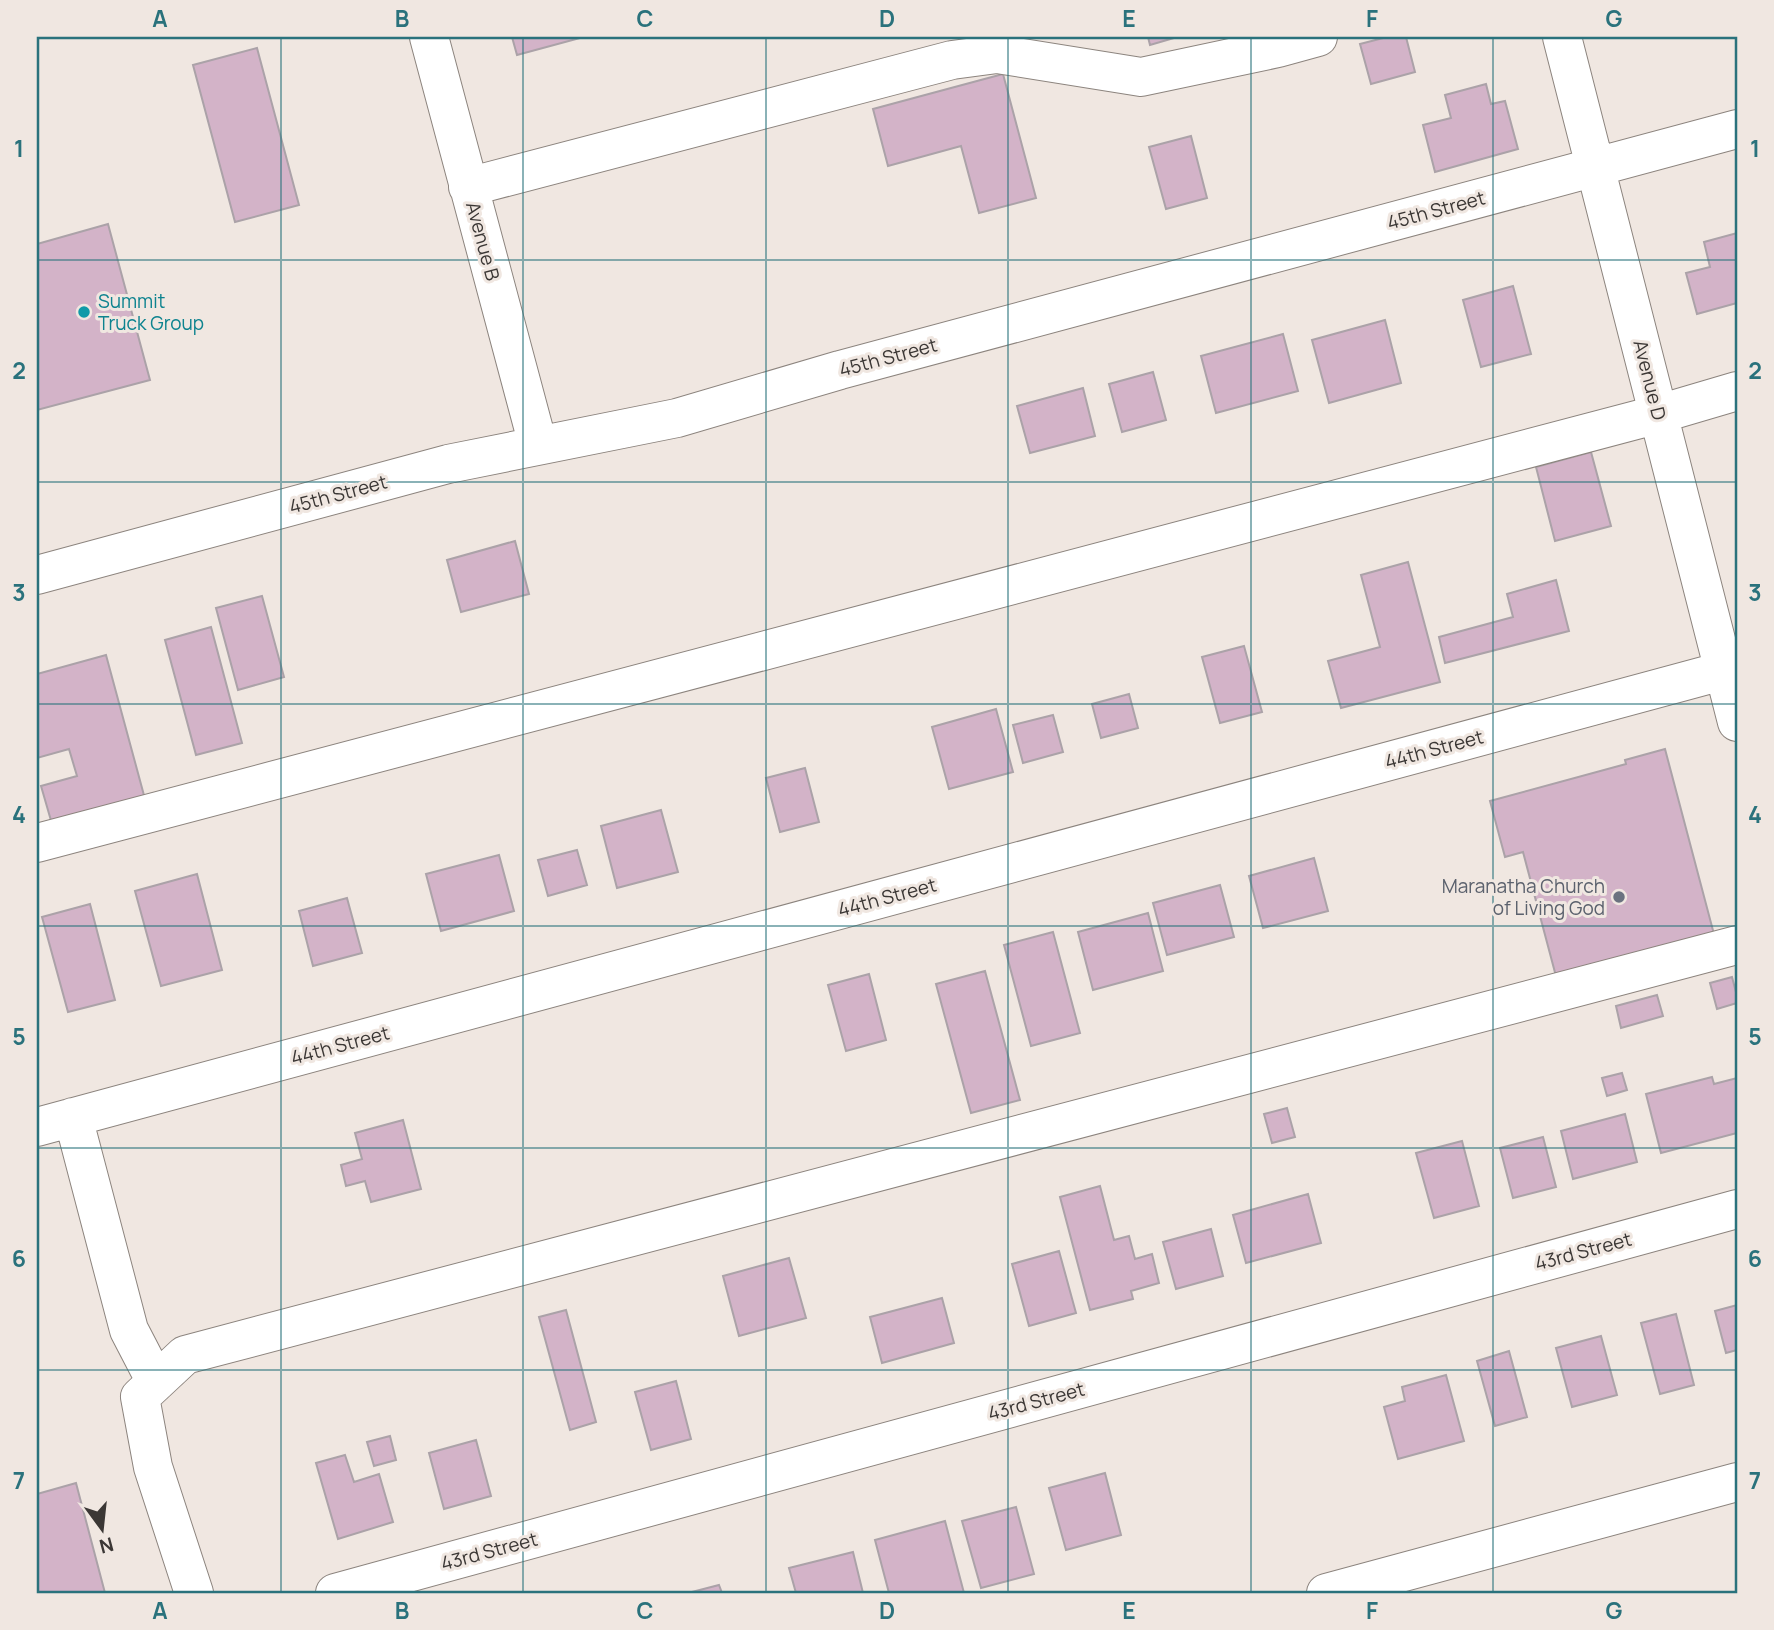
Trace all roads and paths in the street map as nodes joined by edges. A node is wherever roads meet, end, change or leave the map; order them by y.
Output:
1 (429, 37) edge
2 (1318, 37) edge
3 (1562, 37) edge
4 (1268, 42) edge
5 (1737, 129) edge
6 (1597, 167) junction
7 (468, 187) junction
8 (1737, 391) edge
9 (1659, 414) junction
10 (538, 445) junction
11 (37, 575) edge
12 (1730, 669) edge
13 (1737, 722) edge
14 (37, 843) edge
15 (1737, 945) edge
16 (73, 1117) junction
17 (37, 1127) edge
18 (1737, 1209) edge
19 (156, 1382) junction
20 (1737, 1482) edge
21 (194, 1593) edge
22 (335, 1593) edge
23 (1326, 1593) edge

1 - 7 street, Avenue B
2 - 4 street
3 - 6 street, Avenue D
4 - 7 street
5 - 6 street, 45th Street
6 - 9 street, Avenue D
6 - 10 street, 45th Street
7 - 10 street, Avenue B
8 - 9 street
9 - 12 street, Avenue D
9 - 14 street
10 - 11 street, 45th Street
12 - 13 street, Avenue D
12 - 16 street, 44th Street
15 - 19 street
16 - 17 street, 44th Street
16 - 19 street
18 - 22 street, 43rd Street
19 - 21 street
20 - 23 street

